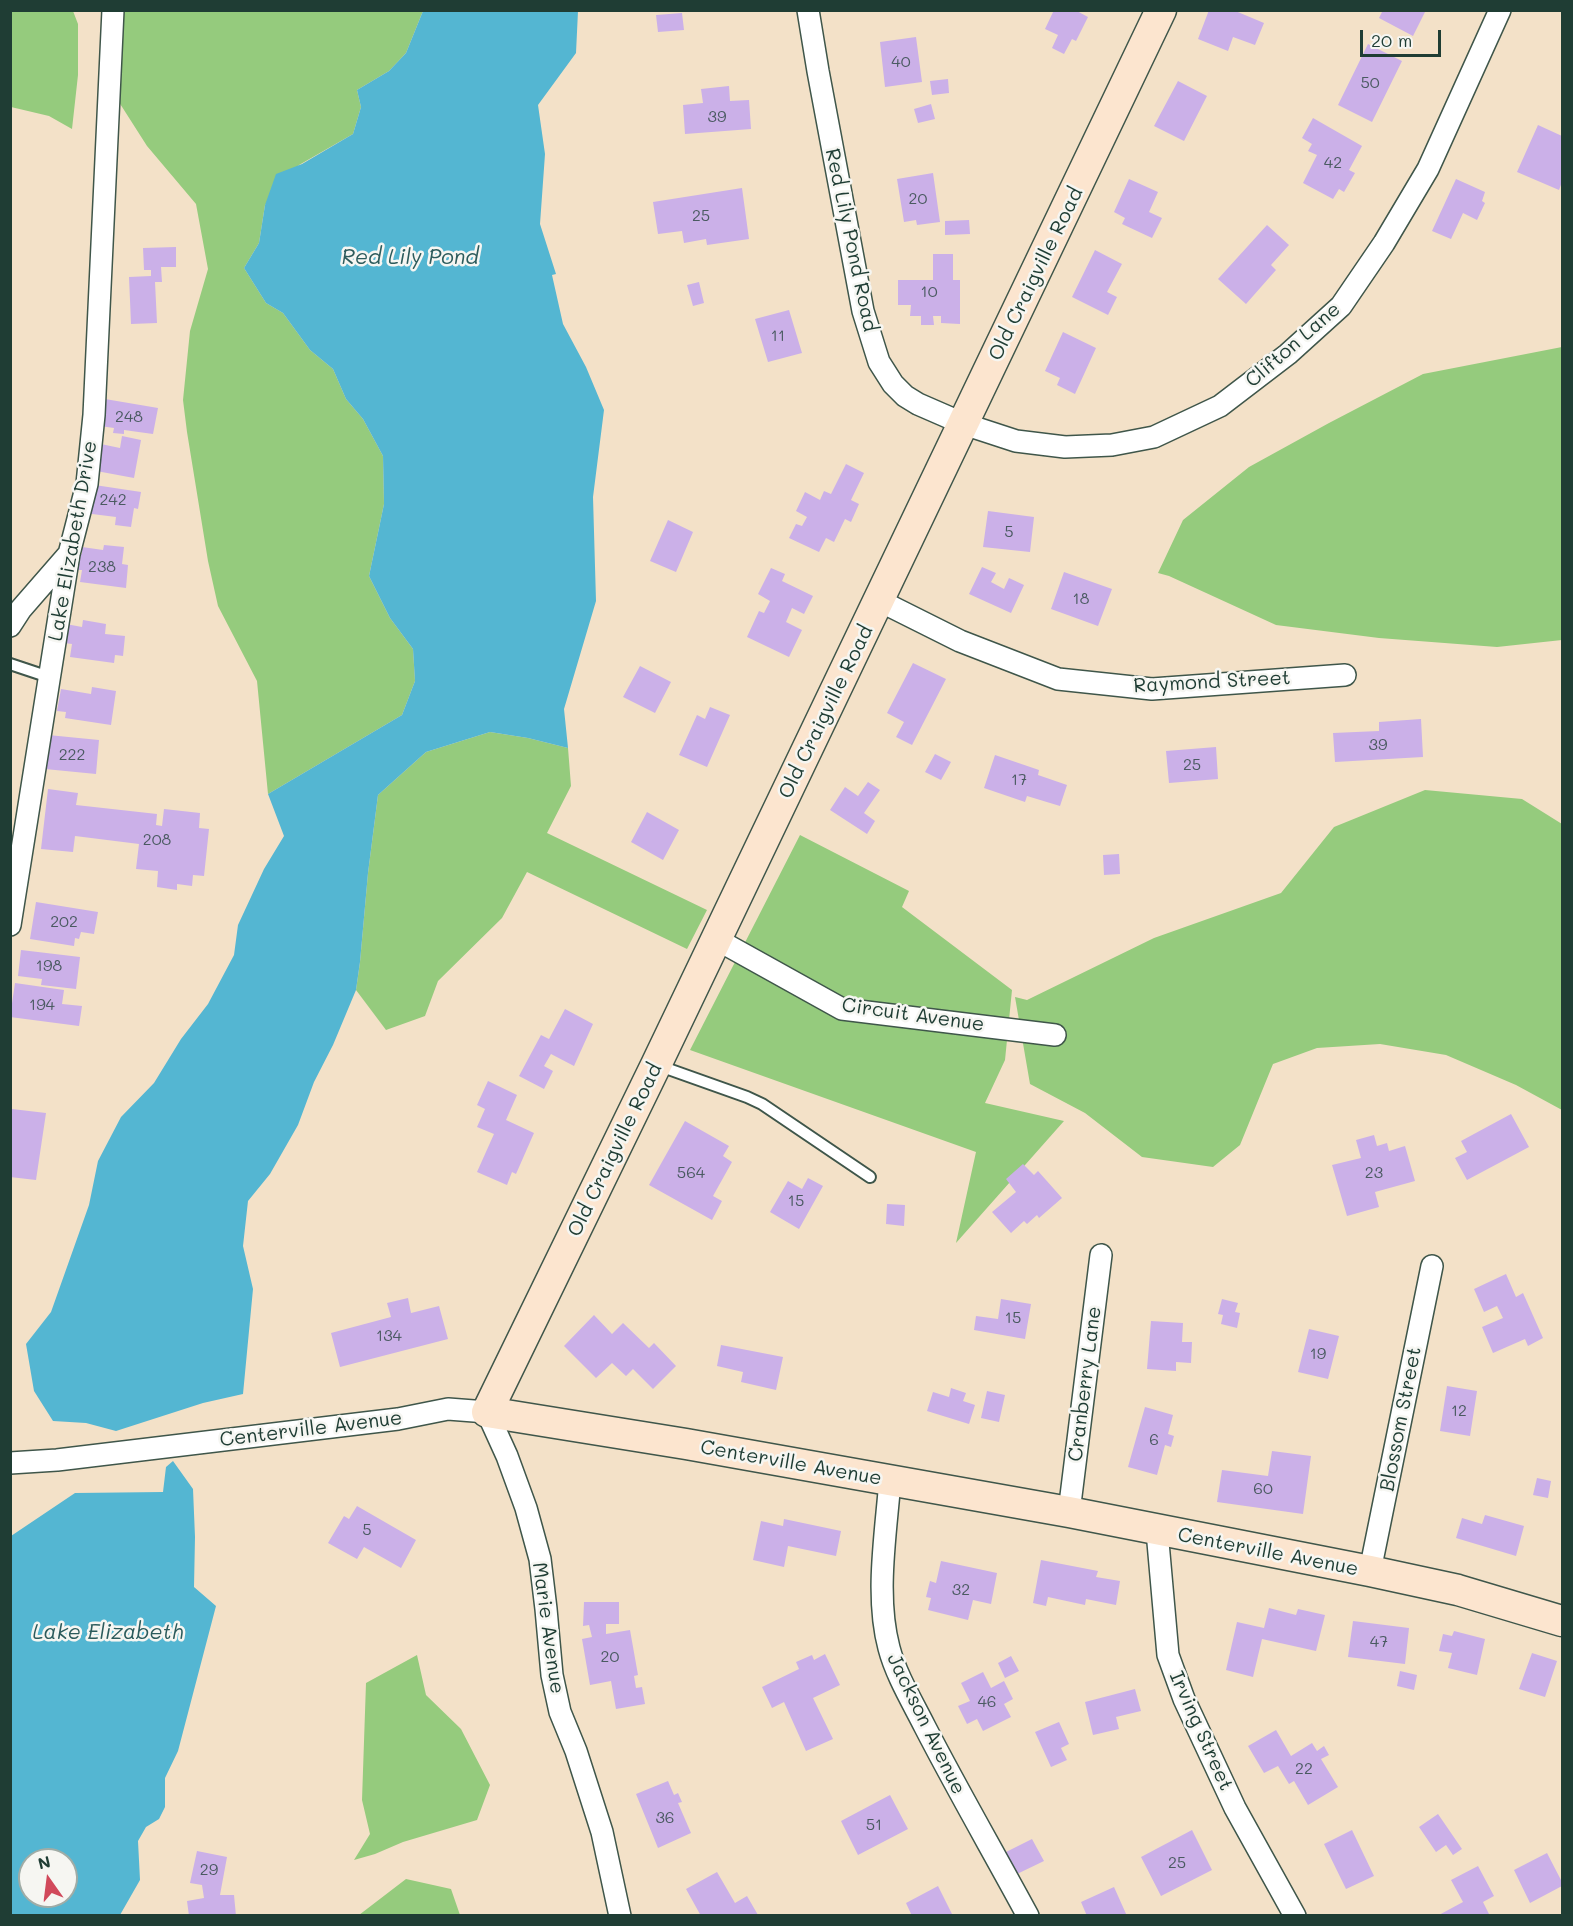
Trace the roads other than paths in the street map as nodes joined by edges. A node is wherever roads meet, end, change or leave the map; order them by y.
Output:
1 (113, 10) edge
2 (808, 10) edge
3 (1161, 10) edge
4 (1500, 10) edge
5 (964, 424) junction
6 (69, 554) junction
7 (880, 601) junction
8 (10, 626) edge
9 (10, 664) edge
10 (1345, 675) dead end
11 (49, 677) junction
12 (10, 925) edge
13 (716, 939) junction
14 (1055, 1035) dead end
15 (656, 1065) junction
16 (870, 1177) dead end
17 (1101, 1255) dead end
18 (1432, 1266) dead end
19 (486, 1412) junction
20 (11, 1463) edge
21 (890, 1480) junction
22 (1069, 1512) junction
23 (1157, 1531) junction
24 (1370, 1571) junction
25 (1563, 1621) edge
26 (620, 1916) edge
27 (1028, 1916) edge
28 (1295, 1916) edge

1 - 6 street, Lake Elizabeth Drive
2 - 5 street, Red Lily Pond Road
3 - 5 street, Old Craigville Road
4 - 5 street, Clifton Lane
5 - 7 street, Old Craigville Road
6 - 8 street
6 - 11 street, Lake Elizabeth Drive
7 - 10 street, Raymond Street
7 - 13 street, Old Craigville Road
9 - 11 lane
11 - 12 street, Lake Elizabeth Drive
13 - 14 street, Circuit Avenue
13 - 15 street, Old Craigville Road
15 - 16 lane
15 - 19 street, Old Craigville Road
17 - 22 street, Cranberry Lane
18 - 24 street, Blossom Street
19 - 20 street, Centerville Avenue
19 - 21 street, Centerville Avenue
19 - 26 street, Marie Avenue
21 - 22 street, Centerville Avenue
21 - 27 street, Jackson Avenue
22 - 23 street, Centerville Avenue
23 - 24 street, Centerville Avenue
23 - 28 street, Irving Street
24 - 25 street, Centerville Avenue

